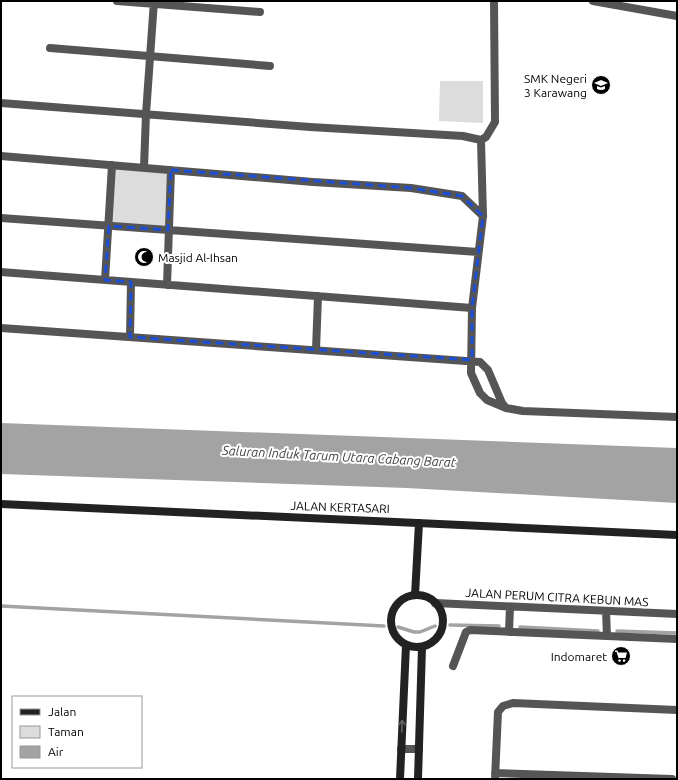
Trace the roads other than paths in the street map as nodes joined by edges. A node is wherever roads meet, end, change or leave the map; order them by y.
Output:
1 (117, 1) edge
2 (494, 1) edge
3 (593, 1) edge
4 (154, 2) edge
5 (636, 4) edge
6 (260, 12) dead end
7 (677, 16) edge
8 (50, 48) dead end
9 (149, 57) junction
10 (270, 66) dead end
11 (1, 103) edge
12 (146, 114) junction
13 (481, 140) junction
14 (1, 156) edge
15 (112, 165) junction
16 (144, 167) junction
17 (171, 170) junction
18 (483, 216) junction
19 (1, 218) edge
20 (109, 226) junction
21 (168, 230) junction
22 (478, 252) junction
23 (1, 272) edge
24 (105, 280) junction
25 (131, 282) junction
26 (167, 285) junction
27 (318, 296) junction
28 (472, 308) junction
29 (1, 328) edge
30 (130, 337) junction
31 (316, 350) junction
32 (472, 360) junction
33 (506, 408) junction
34 (677, 417) edge
35 (1, 504) edge
36 (419, 522) junction
37 (677, 535) edge
38 (415, 595) junction
39 (435, 603) junction
40 (510, 607) junction
41 (606, 611) junction
42 (677, 614) edge
43 (509, 632) junction
44 (607, 636) junction
45 (677, 639) edge
46 (406, 645) junction
47 (422, 647) junction
48 (453, 666) dead end
49 (677, 710) edge
50 (401, 749) junction
51 (419, 749) junction
52 (495, 776) edge
53 (400, 779) edge
54 (418, 779) edge
55 (672, 779) edge

1 - 4 street
2 - 13 street
3 - 5 street
4 - 6 street
4 - 9 street
5 - 7 street
8 - 9 street
9 - 10 street
9 - 12 street
11 - 12 street
12 - 13 street
12 - 16 street
13 - 18 street
14 - 15 street
15 - 16 street
15 - 20 street
16 - 17 street
17 - 18 street
17 - 21 street
18 - 22 street
19 - 20 street
20 - 21 street
20 - 24 street
21 - 22 street
21 - 26 street
22 - 28 street
23 - 24 street
24 - 25 street
25 - 26 street
25 - 30 street
26 - 27 street
27 - 28 street
27 - 31 street
28 - 32 street
29 - 30 street
30 - 31 street
31 - 32 street
32 - 33 street
32 - 33 street
33 - 34 street
35 - 36 street, JALAN KERTASARI
36 - 37 street, JALAN KERTASARI
36 - 38 street
38 - 39 street
38 - 46 street
39 - 40 street, JALAN PERUM CITRA KEBUN MAS
39 - 47 street
40 - 41 street, JALAN PERUM CITRA KEBUN MAS
40 - 43 street
41 - 42 street, JALAN PERUM CITRA KEBUN MAS
41 - 44 street
43 - 44 street
43 - 48 street
44 - 45 street
46 - 47 street
50 -> 46 street
47 - 51 street
49 - 52 street
50 - 51 street
50 - 53 street
51 - 54 street
52 - 55 street

